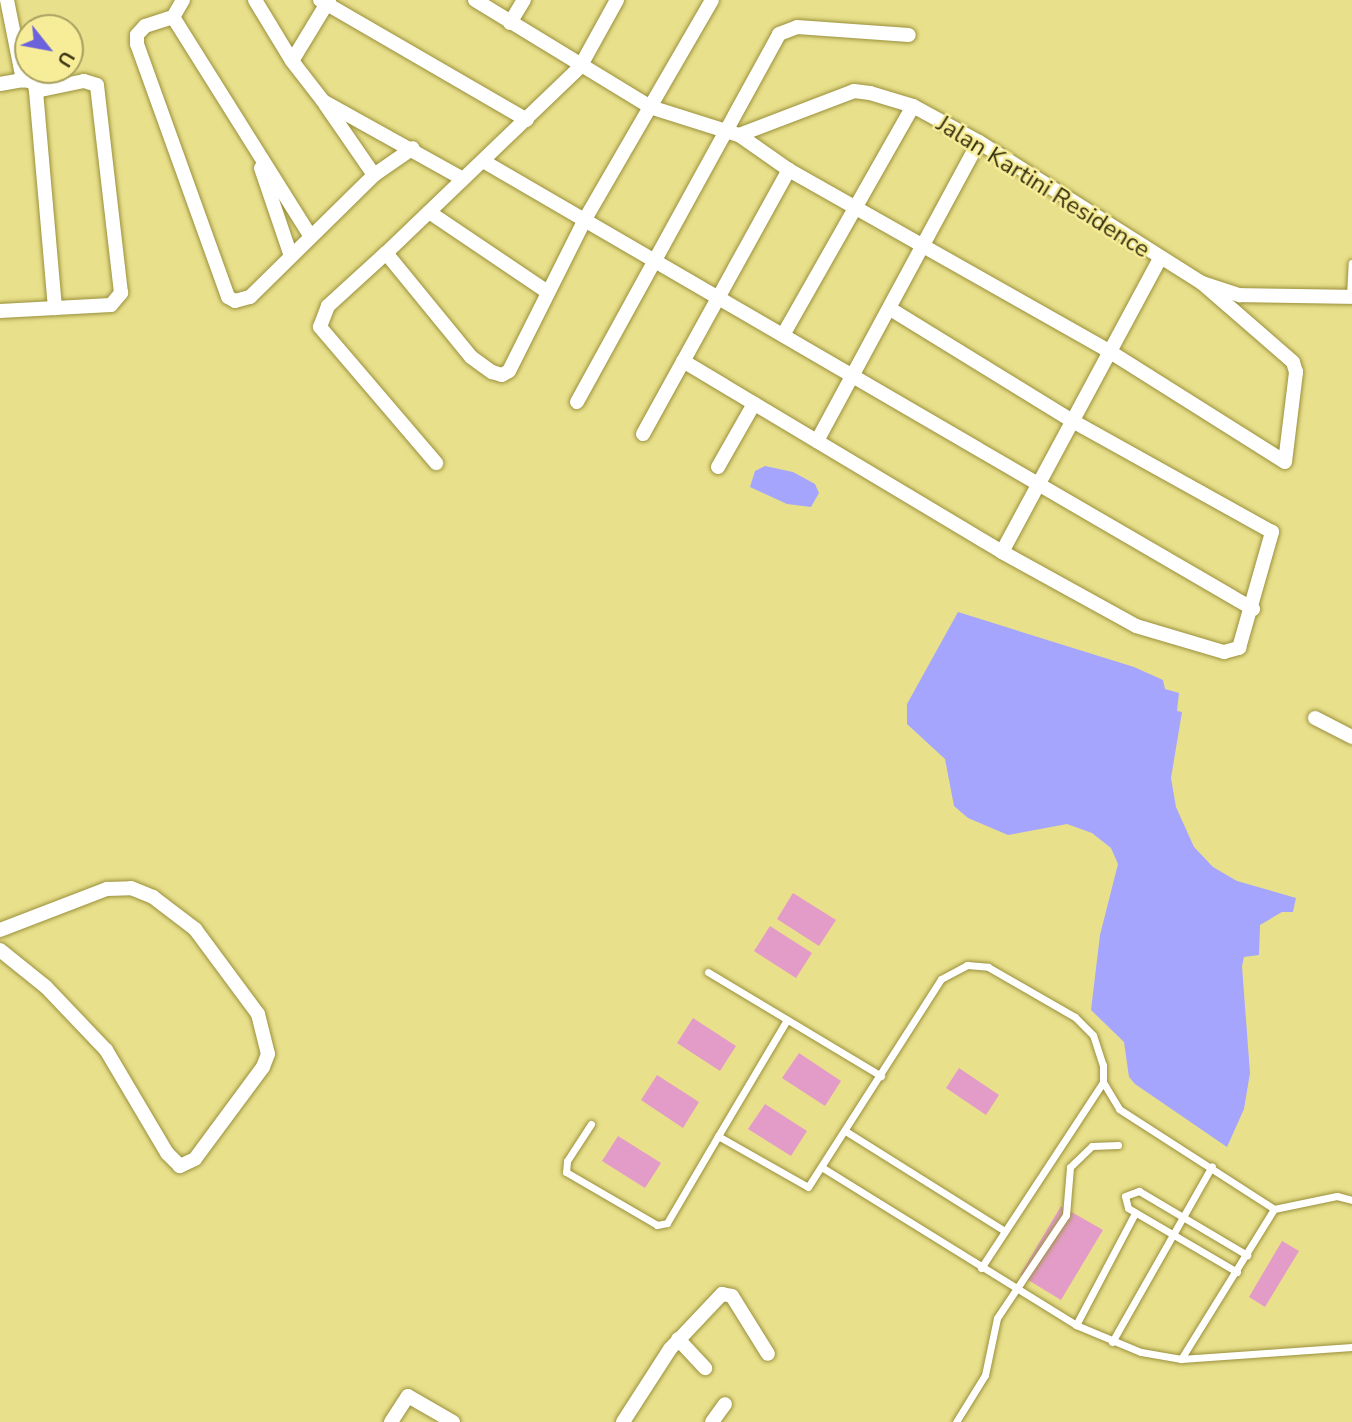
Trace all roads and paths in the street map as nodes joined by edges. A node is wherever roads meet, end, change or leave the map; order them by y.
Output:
1 (7, 0) edge
2 (183, 0) edge
3 (255, 0) edge
4 (475, 0) edge
5 (524, 0) edge
6 (617, 0) edge
7 (712, 0) edge
8 (325, 1) edge
9 (173, 17) junction
10 (510, 23) junction
11 (14, 35) edge
12 (909, 35) dead end
13 (292, 61) junction
14 (580, 67) junction
15 (34, 84) edge
16 (36, 91) junction
17 (323, 101) junction
18 (913, 106) junction
19 (650, 107) junction
20 (527, 120) junction
21 (723, 131) junction
22 (738, 135) junction
23 (979, 142) junction
24 (254, 147) junction
25 (412, 148) junction
26 (483, 161) junction
27 (789, 170) junction
28 (374, 175) junction
29 (463, 179) junction
30 (856, 206) junction
31 (429, 212) junction
32 (584, 221) junction
33 (309, 234) junction
34 (923, 243) junction
35 (290, 253) junction
36 (386, 254) junction
37 (652, 258) junction
38 (1160, 259) junction
39 (1352, 263) edge
40 (1202, 283) junction
41 (546, 291) junction
42 (720, 295) junction
43 (1351, 297) edge
44 (55, 308) junction
45 (890, 308) junction
46 (0, 312) edge
47 (783, 335) junction
48 (1112, 353) junction
49 (683, 361) junction
50 (852, 380) junction
51 (577, 402) dead end
52 (754, 404) junction
53 (1074, 422) junction
54 (643, 433) dead end
55 (817, 441) junction
56 (436, 463) dead end
57 (718, 467) dead end
58 (1038, 485) junction
59 (1002, 552) junction
60 (1253, 609) junction
61 (1315, 718) dead end
62 (1352, 737) edge
63 (0, 930) edge
64 (0, 950) edge
65 (708, 972) dead end
66 (787, 1020) junction
67 (881, 1076) junction
68 (1103, 1082) junction
69 (591, 1124) dead end
70 (846, 1132) junction
71 (718, 1136) junction
72 (1118, 1145) dead end
73 (1212, 1166) junction
74 (823, 1168) junction
75 (1352, 1200) edge
76 (1274, 1209) junction
77 (1135, 1213) junction
78 (1183, 1217) junction
79 (1005, 1231) junction
80 (1172, 1234) junction
81 (1247, 1255) junction
82 (981, 1268) junction
83 (1237, 1272) junction
84 (1014, 1288) junction
85 (1076, 1325) junction
86 (678, 1339) junction
87 (1112, 1342) junction
88 (1352, 1348) edge
89 (768, 1354) dead end
90 (1181, 1359) junction
91 (705, 1367) dead end
92 (725, 1404) dead end
93 (391, 1422) edge
94 (453, 1422) edge
95 (623, 1422) edge
96 (712, 1422) edge
97 (956, 1422) edge

1 - 11 street
2 - 9 street
3 - 13 street
4 - 10 street
5 - 10 street
6 - 14 street
7 - 19 street
8 - 13 street
8 - 20 street
9 - 24 street
9 - 35 street
10 - 14 street
12 - 21 street
13 - 17 street
14 - 19 street
14 - 20 street
15 - 16 street
16 - 44 street
16 - 44 street
17 - 25 street
17 - 28 street
18 - 22 street, Jalan Kartini Residence
18 - 23 street, Jalan Kartini Residence
18 - 30 street
19 - 21 street
19 - 32 street
20 - 26 street
21 - 22 street
21 - 37 street
22 - 27 street
23 - 34 street
23 - 38 street, Jalan Kartini Residence
24 - 33 street
24 - 35 street
25 - 28 street
25 - 29 street
26 - 29 street
26 - 32 street
27 - 30 street
27 - 42 street
28 - 33 street
29 - 31 street
30 - 34 street
30 - 47 street
31 - 36 street
31 - 41 street
32 - 37 street
32 - 41 street
33 - 35 street
34 - 45 street
34 - 48 street
36 - 41 street
36 - 56 street
37 - 42 street
37 - 51 street
38 - 40 street, Jalan Kartini Residence
38 - 48 street
39 - 43 lane
40 - 43 street, Jalan Kartini Residence
40 - 48 street
42 - 47 street
42 - 49 street
44 - 46 street
45 - 50 street
45 - 53 street
47 - 50 street
48 - 53 street
49 - 52 street
49 - 54 street
50 - 55 street
50 - 58 street
52 - 55 street
52 - 57 street
53 - 58 street
53 - 60 street
55 - 59 street
58 - 59 street
58 - 60 street
59 - 60 street
61 - 62 street
63 - 64 street
65 - 66 lane
66 - 67 lane
66 - 71 lane
67 - 68 lane
67 - 70 lane
68 - 73 lane
68 - 79 lane
69 - 71 lane
70 - 74 lane
70 - 79 lane
71 - 74 lane
72 - 84 lane
73 - 76 lane
73 - 78 lane
74 - 82 lane
75 - 76 lane
76 - 81 lane
77 - 78 lane
77 - 80 lane
77 - 85 lane
78 - 80 lane
78 - 81 lane
79 - 82 lane
80 - 83 lane
80 - 87 lane
81 - 83 lane
82 - 84 lane
83 - 90 lane
84 - 85 lane
84 - 97 lane
85 - 87 lane
86 - 89 street
86 - 91 street
86 - 95 street
87 - 90 lane
88 - 90 lane
92 - 96 street
93 - 94 street

